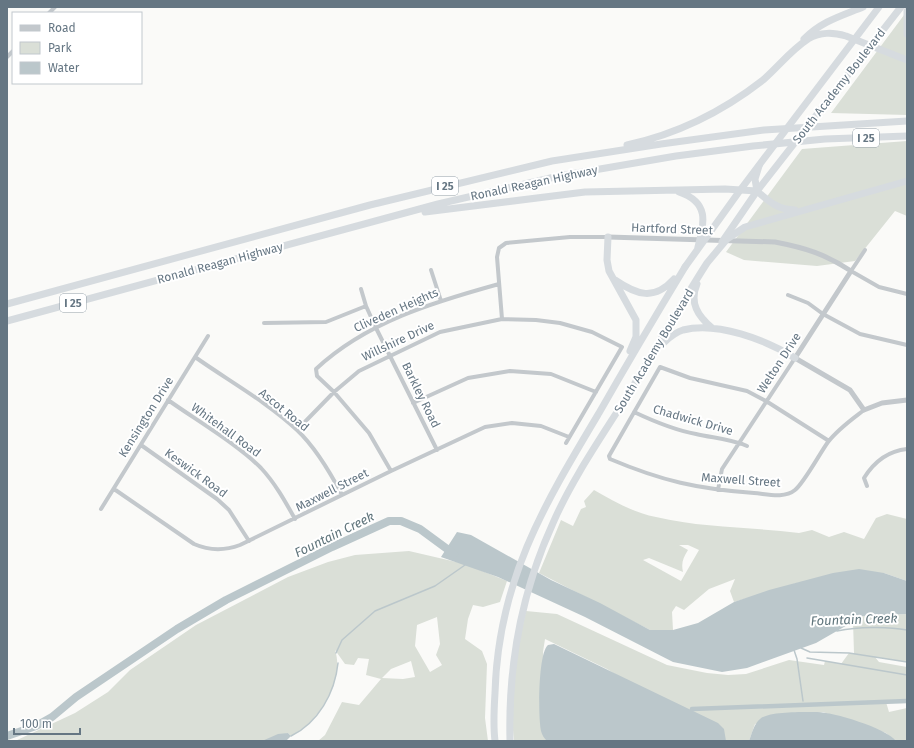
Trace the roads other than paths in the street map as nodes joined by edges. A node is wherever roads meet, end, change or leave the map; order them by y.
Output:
1 (863, 7) edge
2 (879, 7) edge
3 (902, 7) edge
4 (907, 11) edge
5 (907, 34) edge
6 (854, 40) junction
7 (870, 47) junction
8 (795, 49) junction
9 (907, 60) edge
10 (907, 121) edge
11 (907, 136) edge
12 (584, 156) junction
13 (759, 166) junction
14 (907, 181) edge
15 (741, 189) junction
16 (675, 190) junction
17 (757, 191) junction
18 (802, 210) junction
19 (408, 213) junction
20 (608, 237) junction
21 (698, 247) junction
22 (718, 248) junction
23 (865, 250) dead end
24 (707, 263) junction
25 (685, 267) junction
26 (431, 270) dead end
27 (852, 271) junction
28 (614, 279) junction
29 (499, 284) junction
30 (361, 289) dead end
31 (907, 294) edge
32 (788, 295) dead end
33 (440, 301) junction
34 (7, 304) edge
35 (366, 306) junction
36 (823, 314) junction
37 (502, 319) junction
38 (7, 321) edge
39 (264, 324) dead end
40 (376, 328) junction
41 (712, 328) junction
42 (208, 336) dead end
43 (907, 345) edge
44 (390, 356) junction
45 (195, 357) junction
46 (795, 358) junction
47 (648, 362) junction
48 (621, 374) junction
49 (334, 392) junction
50 (596, 392) junction
51 (168, 400) junction
52 (907, 400) edge
53 (766, 401) junction
54 (413, 403) junction
55 (864, 410) junction
56 (634, 412) junction
57 (297, 430) junction
58 (569, 437) junction
59 (828, 441) junction
60 (566, 443) dead end
61 (739, 444) junction
62 (140, 445) junction
63 (747, 446) dead end
64 (907, 449) edge
65 (437, 450) junction
66 (391, 471) junction
67 (867, 486) dead end
68 (114, 489) junction
69 (718, 490) junction
70 (342, 495) junction
71 (101, 509) dead end
72 (295, 519) junction
73 (249, 541) junction
74 (495, 741) edge
75 (510, 741) edge

1 - 8 highway
2 - 6 highway, South Academy Boulevard
3 - 7 highway, South Academy Boulevard
4 - 5 highway
6 - 7 highway
6 - 8 highway
6 - 13 highway, South Academy Boulevard
7 - 9 highway
7 - 17 highway, South Academy Boulevard
8 - 12 highway
10 - 12 highway, Ronald Reagan Highway / I 25
11 - 19 highway, Ronald Reagan Highway / I 25
12 - 34 highway, Ronald Reagan Highway / I 25
13 - 15 highway, South Academy Boulevard
13 - 17 highway
14 - 18 highway
15 - 16 highway
15 - 17 highway
15 - 21 highway, South Academy Boulevard
16 - 19 highway
16 - 21 highway
17 - 18 highway
17 - 22 highway, South Academy Boulevard
18 - 22 highway
19 - 38 highway, Ronald Reagan Highway / I 25
20 - 27 street, Hartford Street
20 - 28 highway
20 - 29 street, Hartford Street
21 - 25 highway, South Academy Boulevard
22 - 24 highway, South Academy Boulevard
23 - 27 street, Welton Drive
24 - 41 highway
24 - 47 highway, South Academy Boulevard
25 - 28 highway
25 - 48 highway, South Academy Boulevard
26 - 33 street
27 - 31 street, Hartford Street
27 - 36 street, Welton Drive
28 - 48 highway
29 - 33 street, Cliveden Heights
29 - 37 street, Hartford Street
30 - 35 street, Barkley Road
32 - 36 street
33 - 40 street, Cliveden Heights
35 - 39 street
35 - 40 street, Barkley Road
36 - 43 street
36 - 46 street, Welton Drive
37 - 44 street, Willshire Drive
37 - 50 street, Willshire Drive
40 - 44 street, Barkley Road
40 - 49 street, Cliveden Heights
41 - 46 highway
41 - 47 highway
42 - 45 street, Kensington Drive
44 - 49 street, Willshire Drive
44 - 54 street, Barkley Road
45 - 51 street, Kensington Drive
45 - 57 street, Ascot Road
46 - 53 street, Welton Drive
46 - 55 street
47 - 75 highway, South Academy Boulevard
48 - 74 highway, South Academy Boulevard
49 - 57 street, Willshire Drive
49 - 66 street, Cliveden Heights
50 - 54 street
50 - 58 street
51 - 62 street, Kensington Drive
51 - 72 street, Whitehall Road
52 - 55 street, Maxwell Street
53 - 56 street
53 - 59 street
53 - 61 street, Welton Drive
54 - 65 street, Barkley Road
55 - 59 street, Maxwell Street
56 - 61 street, Chadwick Drive
56 - 69 street, Maxwell Street
57 - 70 street, Ascot Road
58 - 60 street
58 - 65 street, Maxwell Street
59 - 69 street, Maxwell Street
61 - 63 street, Chadwick Drive
61 - 69 street, Welton Drive
62 - 68 street, Kensington Drive
62 - 73 street, Keswick Road
64 - 67 street
65 - 66 street, Maxwell Street
66 - 70 street, Maxwell Street
68 - 71 street, Kensington Drive
68 - 73 street, Maxwell Street
70 - 72 street, Maxwell Street
72 - 73 street, Maxwell Street

